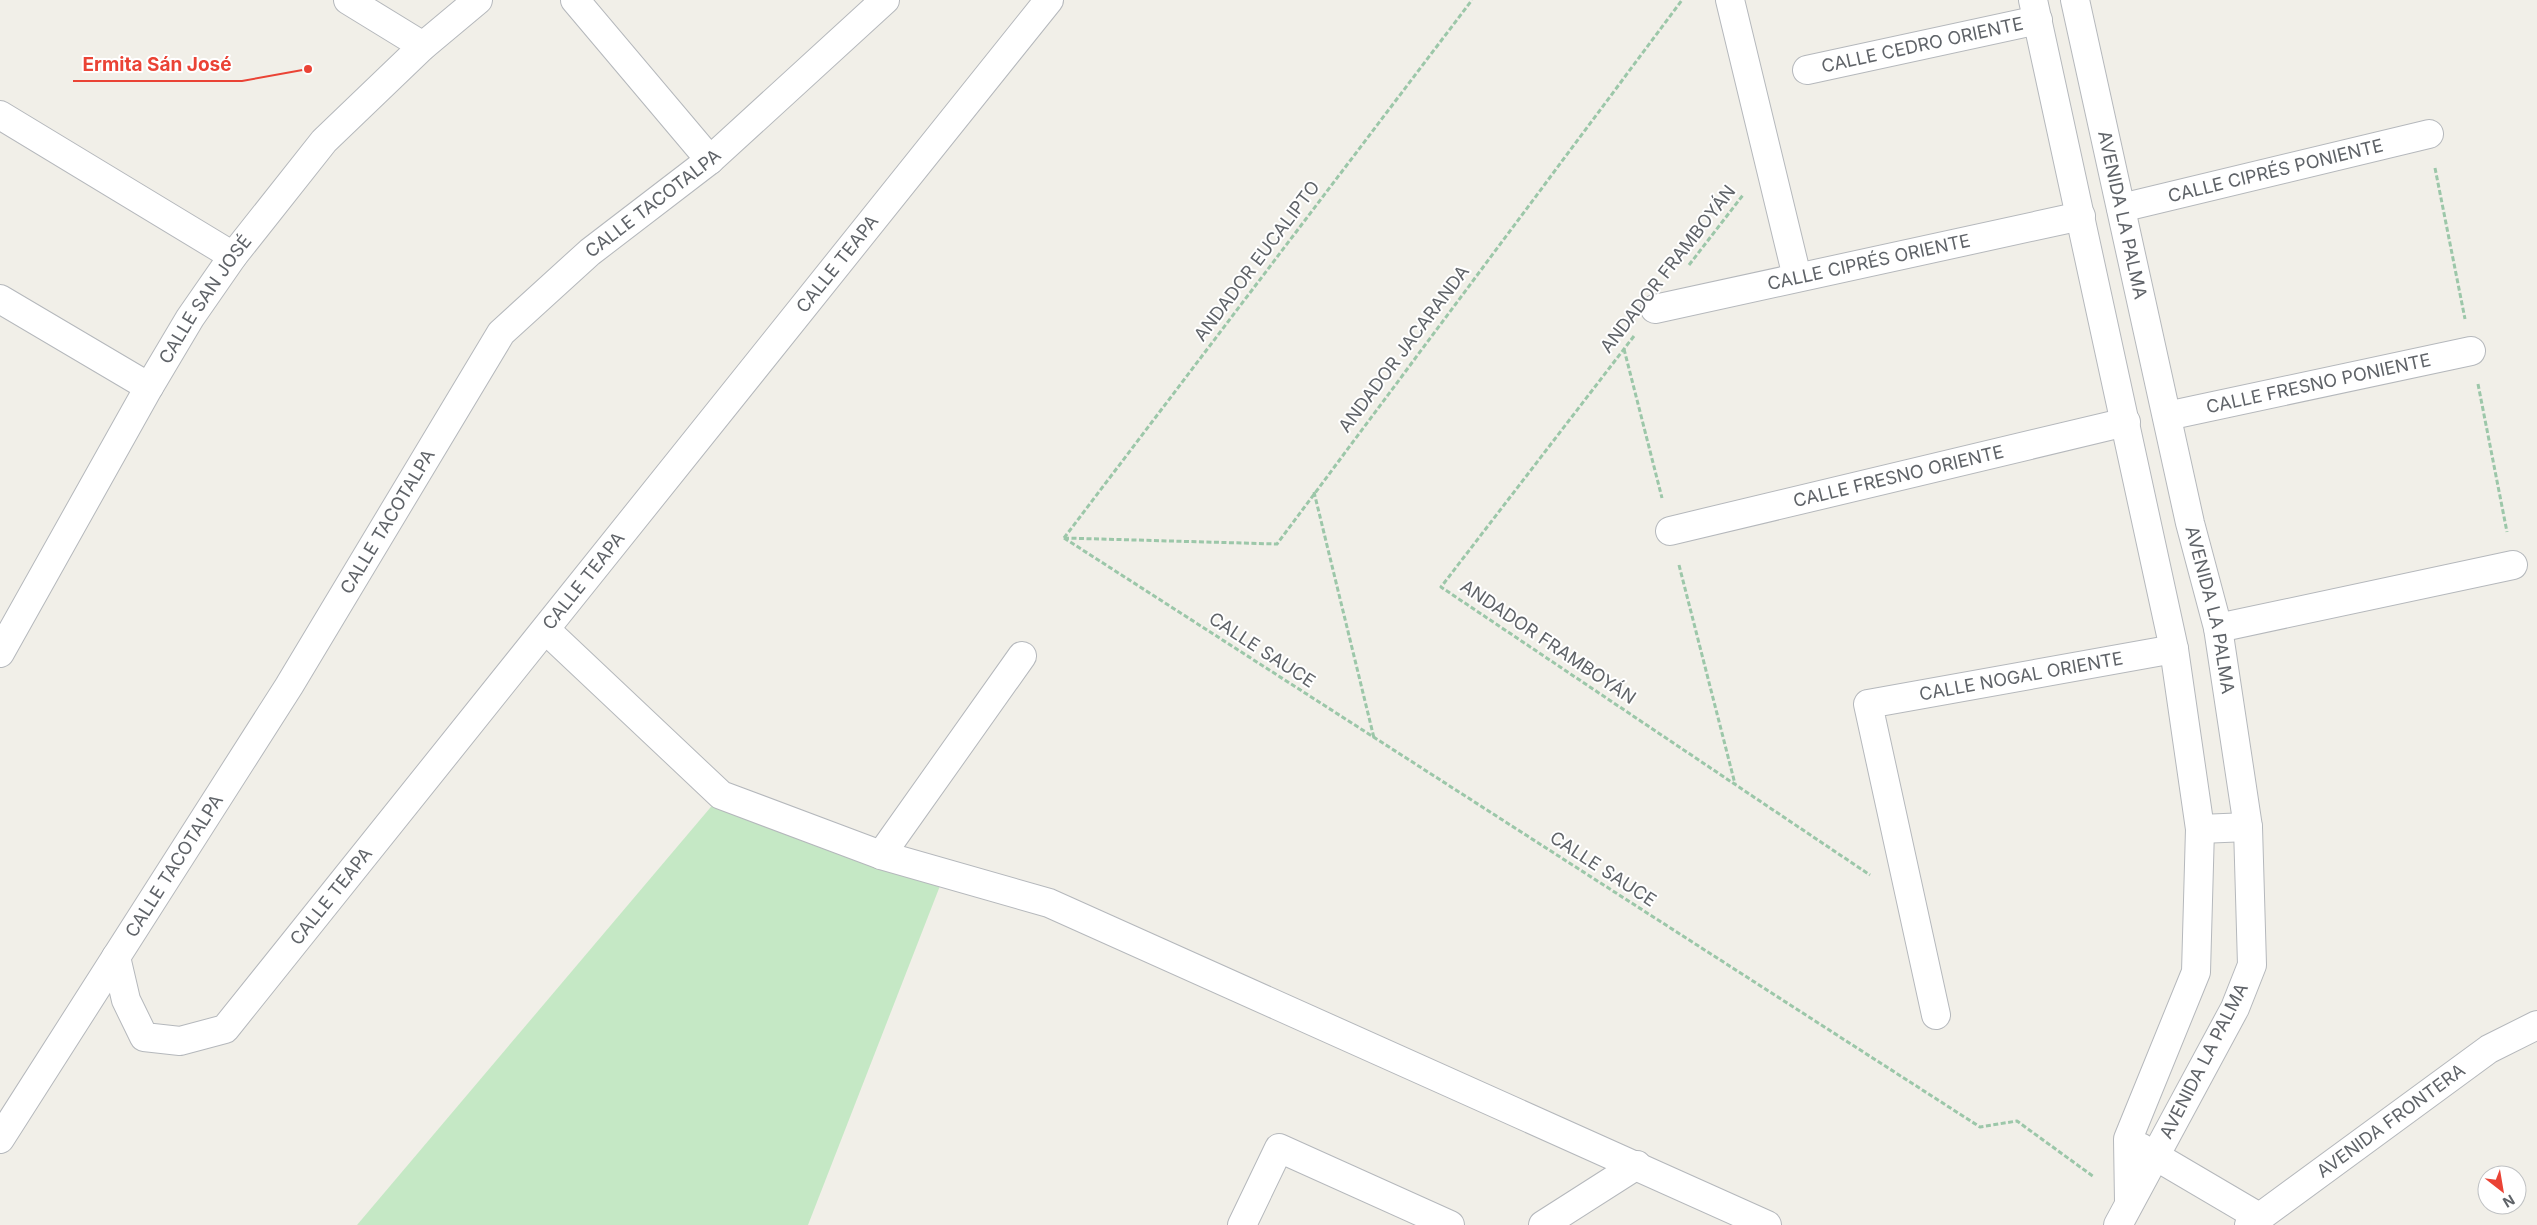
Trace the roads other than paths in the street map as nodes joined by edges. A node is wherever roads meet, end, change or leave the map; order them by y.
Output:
1 (348, 0) edge
2 (478, 0) edge
3 (575, 0) edge
4 (885, 0) edge
5 (1049, 0) edge
6 (1730, 0) edge
7 (2075, 0) edge
8 (2036, 10) edge
9 (423, 46) junction
10 (1807, 70) dead end
11 (0, 115) edge
12 (2429, 134) dead end
13 (710, 160) junction
14 (2121, 208) junction
15 (2081, 216) junction
16 (233, 256) junction
17 (1798, 277) junction
18 (0, 299) edge
19 (2141, 302) junction
20 (1655, 309) road end
21 (2102, 312) junction
22 (2471, 351) dead end
23 (149, 387) junction
24 (2167, 416) junction
25 (2126, 422) junction
26 (2190, 523) junction
27 (1670, 531) road end
28 (2150, 533) junction
29 (2513, 565) dead end
30 (2218, 628) junction
31 (546, 630) junction
32 (2174, 648) junction
33 (0, 653) edge
34 (1022, 656) dead end
35 (2248, 828) junction
36 (2200, 829) junction
37 (881, 855) junction
38 (116, 956) junction
39 (1936, 1015) dead end
40 (2537, 1025) edge
41 (0, 1139) edge
42 (2128, 1140) junction
43 (2156, 1156) junction
44 (1637, 1165) junction
45 (2124, 1214) edge
46 (2254, 1221) edge
47 (1545, 1224) edge
48 (1242, 1225) edge
49 (1450, 1225) edge
50 (1768, 1225) edge

1 - 9 street
2 - 9 street, CALLE SAN JOSÉ
3 - 13 street
4 - 13 street, CALLE TACOTALPA
5 - 31 street, CALLE TEAPA
6 - 17 street
7 - 14 street, AVENIDA LA PALMA
8 - 10 street, CALLE CEDRO ORIENTE
8 - 15 street, AVENIDA LA PALMA
9 - 16 street, CALLE SAN JOSÉ
11 - 16 street
12 - 14 street, CALLE CIPRÉS PONIENTE
13 - 38 street, CALLE TACOTALPA
14 - 19 street, AVENIDA LA PALMA
15 - 17 street, CALLE CIPRÉS ORIENTE
15 - 21 street, AVENIDA LA PALMA
16 - 23 street, CALLE SAN JOSÉ
17 - 20 street, CALLE CIPRÉS ORIENTE
18 - 23 street
19 - 21 street
19 - 24 street, AVENIDA LA PALMA
21 - 25 street, AVENIDA LA PALMA
22 - 24 street, CALLE FRESNO PONIENTE
23 - 33 street, CALLE SAN JOSÉ
24 - 26 street, AVENIDA LA PALMA
25 - 27 street, CALLE FRESNO ORIENTE
25 - 28 street, AVENIDA LA PALMA
26 - 28 street
26 - 30 street, AVENIDA LA PALMA
28 - 32 street, AVENIDA LA PALMA
29 - 30 street
30 - 35 street, AVENIDA LA PALMA
31 - 37 street
31 - 38 street, CALLE TEAPA
32 - 36 street, AVENIDA LA PALMA
32 - 39 street, CALLE NOGAL ORIENTE
34 - 37 street
35 - 36 street
35 - 43 street, AVENIDA LA PALMA
36 - 42 street, AVENIDA LA PALMA
37 - 44 street
38 - 41 street, CALLE TACOTALPA
40 - 46 street, AVENIDA FRONTERA
42 - 43 street
42 - 45 street, AVENIDA LA PALMA
43 - 45 street, AVENIDA LA PALMA
43 - 46 street
44 - 47 street
44 - 50 street
48 - 49 street

